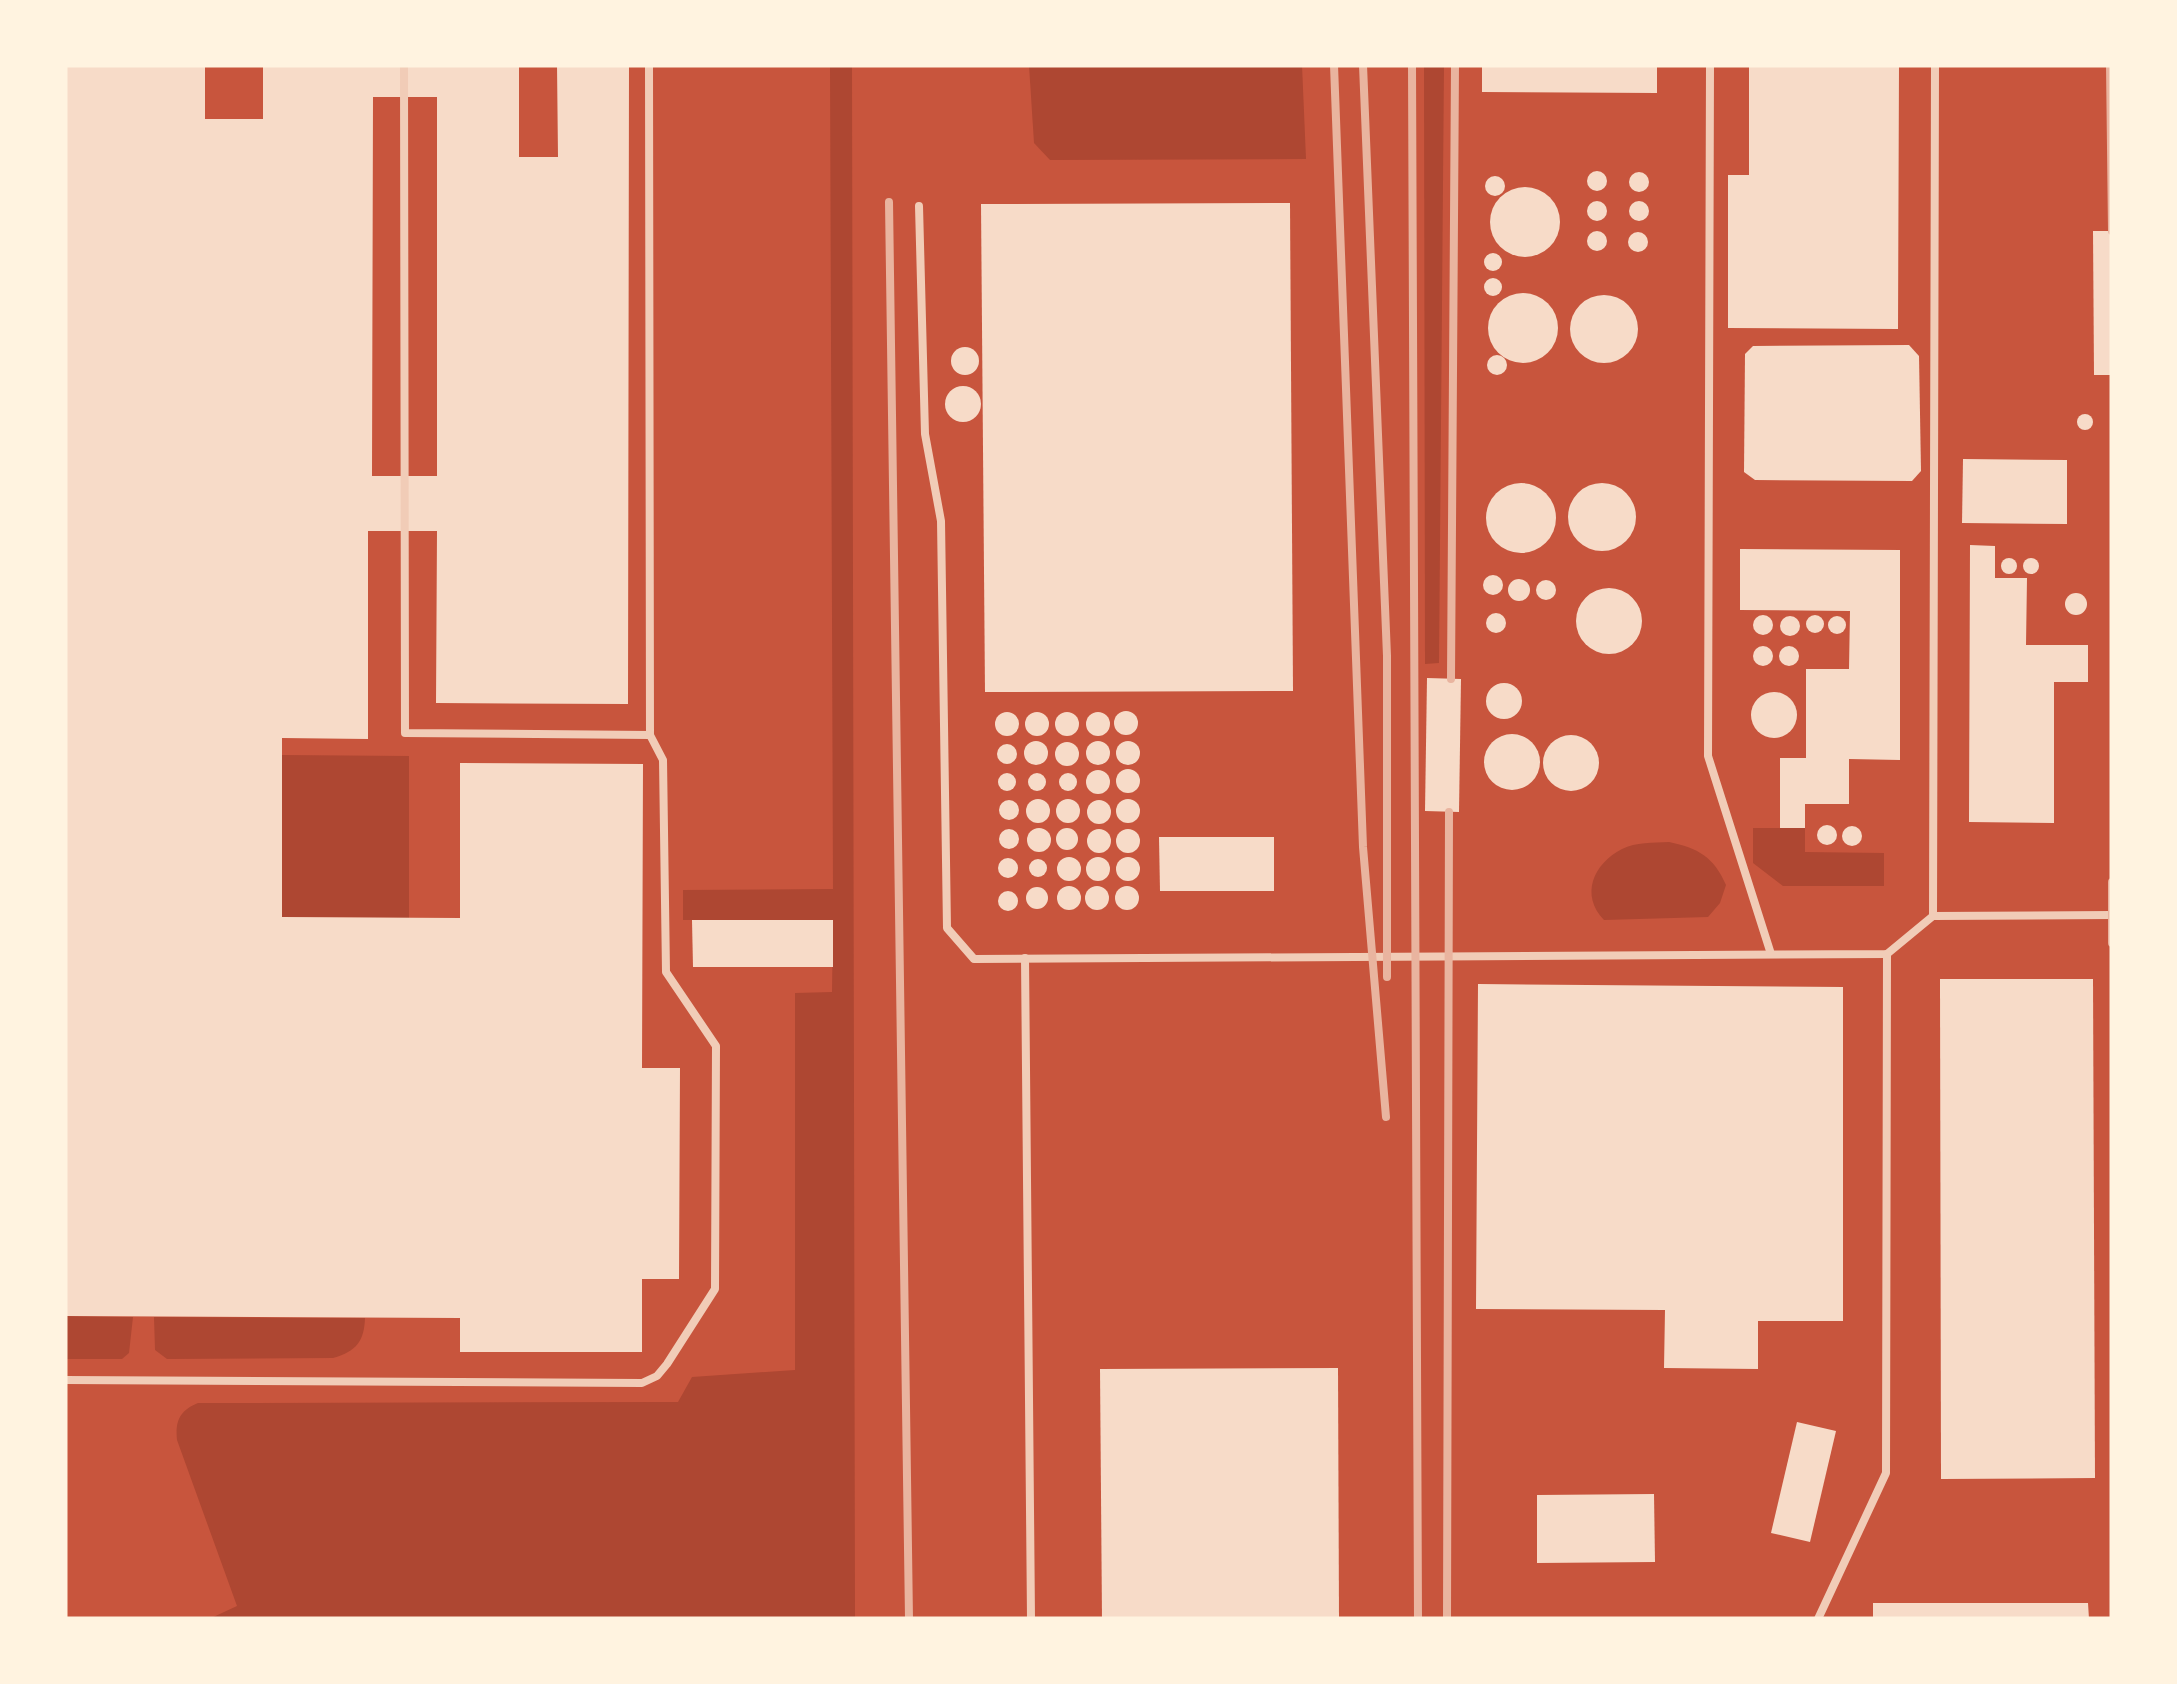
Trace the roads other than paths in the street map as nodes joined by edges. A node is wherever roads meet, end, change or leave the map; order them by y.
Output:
1 (404, 65) edge
2 (650, 65) edge
3 (1710, 65) edge
4 (1935, 65) edge
5 (919, 206) dead end
6 (650, 735) junction
7 (2112, 914) edge
8 (1933, 916) junction
9 (1771, 954) junction
10 (1887, 954) junction
11 (1025, 958) junction
12 (65, 1380) edge
13 (1030, 1619) edge
14 (1818, 1619) edge

1 - 6 lane
2 - 6 lane
3 - 9 lane
4 - 8 lane
5 - 11 lane
6 - 12 lane
7 - 8 lane
8 - 10 lane
9 - 10 lane
9 - 11 lane
10 - 14 lane
11 - 13 lane

